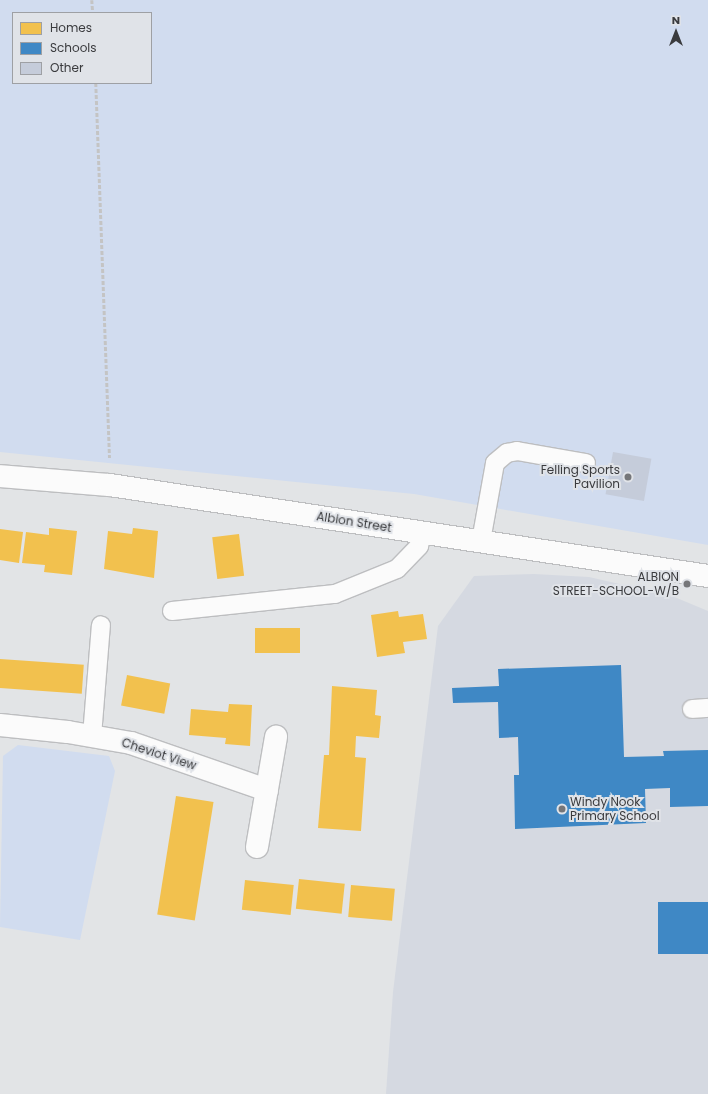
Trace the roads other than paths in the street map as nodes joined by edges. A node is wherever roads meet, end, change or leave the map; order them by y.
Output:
1 (586, 463) dead end
2 (0, 476) edge
3 (422, 532) junction
4 (481, 541) junction
5 (708, 576) edge
6 (172, 611) dead end
7 (101, 625) dead end
8 (0, 725) edge
9 (92, 736) junction
10 (276, 737) dead end
11 (267, 790) junction
12 (257, 847) dead end

1 - 4 lane
2 - 3 street, Albion Street
3 - 4 street, Albion Street
3 - 6 lane
4 - 5 street, Albion Street
7 - 9 lane
8 - 9 street, Cheviot View
9 - 11 street, Cheviot View
10 - 11 street
11 - 12 street

